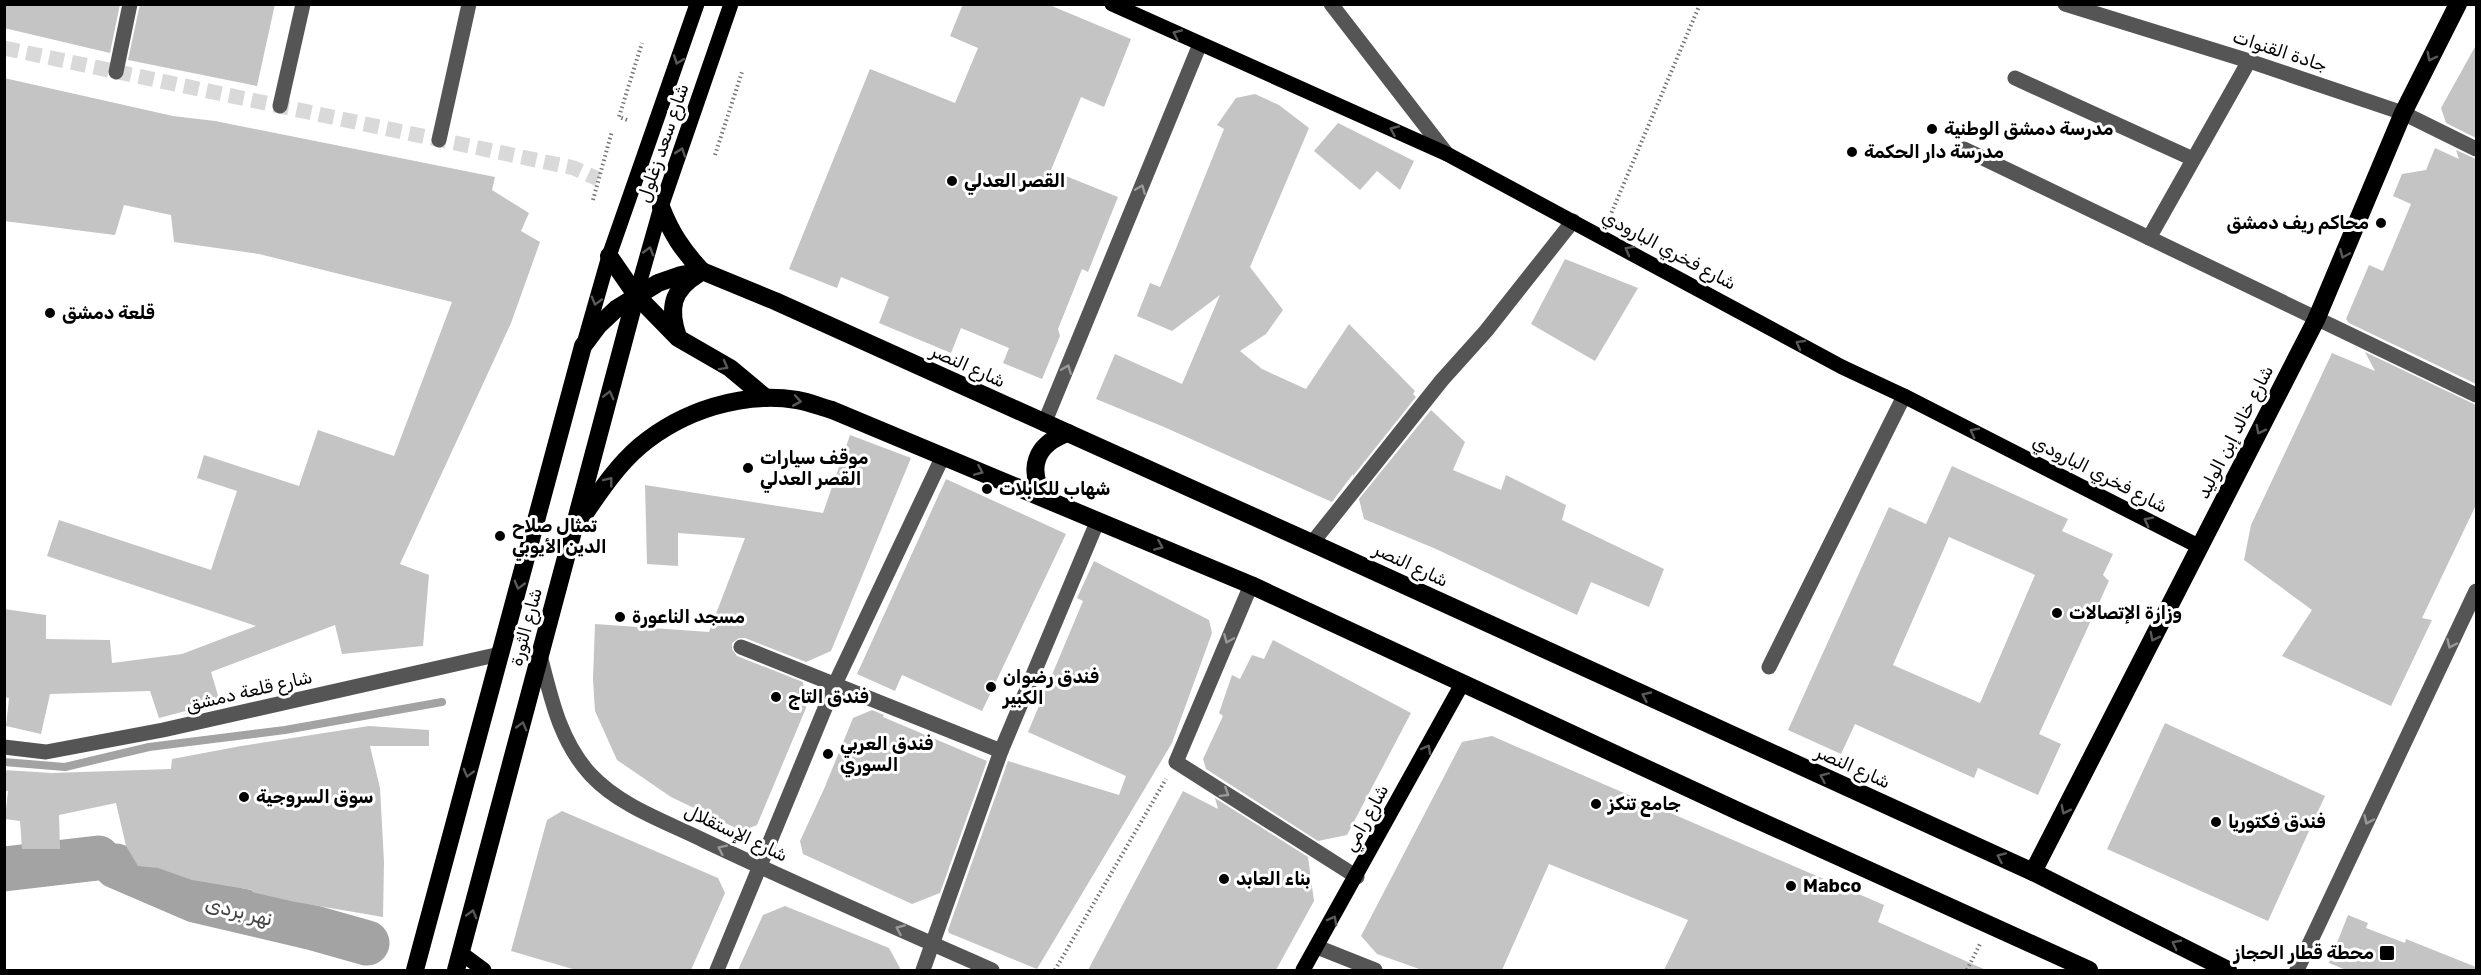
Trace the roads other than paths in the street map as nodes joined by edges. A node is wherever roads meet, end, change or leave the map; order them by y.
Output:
1 (130, 4) edge
2 (303, 4) edge
3 (469, 4) edge
4 (698, 4) edge
5 (732, 4) edge
6 (1112, 4) edge
7 (1331, 4) edge
8 (2065, 4) edge
9 (2458, 4) edge
10 (1200, 44) junction
11 (2249, 61) junction
12 (116, 72) dead end
13 (2015, 78) dead end
14 (280, 106) dead end
15 (2403, 113) junction
16 (439, 140) dead end
17 (1964, 149) dead end
18 (2476, 149) edge
19 (1447, 154) junction
20 (2193, 159) junction
21 (662, 207) junction
22 (1573, 221) junction
23 (2149, 238) junction
24 (609, 255) junction
25 (702, 271) junction
26 (636, 294) junction
27 (2316, 320) junction
28 (678, 338) junction
29 (583, 346) junction
30 (1904, 396) junction
31 (2476, 396) edge
32 (766, 398) junction
33 (1044, 423) junction
34 (1068, 433) junction
35 (943, 456) junction
36 (1046, 499) junction
37 (1098, 520) junction
38 (574, 529) junction
39 (1312, 543) junction
40 (2200, 547) junction
41 (1251, 585) junction
42 (2476, 591) edge
43 (741, 647) dead end
44 (500, 654) junction
45 (540, 656) junction
46 (1769, 667) dead end
47 (835, 684) junction
48 (1462, 684) junction
49 (4, 747) edge
50 (1001, 751) junction
51 (759, 866) junction
52 (2033, 872) junction
53 (1357, 877) junction
54 (933, 944) junction
55 (1317, 947) junction
56 (459, 962) edge
57 (2203, 964) edge
58 (412, 968) edge
59 (483, 970) edge
60 (717, 970) edge
61 (923, 970) edge
62 (992, 970) edge
63 (1303, 970) edge
64 (1375, 970) edge
65 (2089, 970) edge
66 (2228, 970) edge
67 (2297, 970) edge

1 - 12 street
2 - 14 street
3 - 16 street
4 -> 24 main road
21 -> 5 main road, شارع سعد زغلول
10 -> 6 main road, شارع فخري البارودي
7 - 19 street
8 - 11 street, جادة القنوات
9 -> 15 highway, شارع خالد إبن الوليد
19 -> 10 main road, شارع فخري البارودي
33 -> 10 street
11 - 15 street, جادة القنوات
11 - 20 street
13 - 20 street
15 - 18 street, جادة القنوات
15 -> 27 highway, شارع خالد إبن الوليد
17 - 23 street
19 - 22 main road, شارع فخري البارودي
20 - 23 street
21 - 25 highway
26 -> 21 main road, شارع سعد زغلول
30 -> 22 main road, شارع فخري البارودي
22 - 39 street
23 - 27 street
24 - 26 highway
24 -> 29 main road
25 - 26 highway
25 - 28 highway
25 - 33 highway, شارع النصر
26 - 28 highway
26 - 29 highway
38 -> 26 highway, شارع الثورة
27 - 31 street
27 -> 40 highway, شارع خالد إبن الوليد
28 -> 32 highway
29 -> 44 highway, شارع الثورة
40 -> 30 main road, شارع فخري البارودي
30 - 46 street
32 -> 35 highway
38 -> 32 highway
33 - 34 highway, شارع النصر
34 - 36 highway
34 - 39 highway, شارع النصر
35 -> 36 highway
35 - 47 street
36 - 37 highway
37 -> 41 highway
37 - 50 street
38 - 45 highway, شارع الثورة
52 -> 39 highway, شارع النصر
40 -> 52 highway, شارع خالد إبن الوليد
41 - 48 highway
41 -> 53 street
42 -> 67 street
43 - 47 street
44 - 49 street, شارع قلعة دمشق
44 -> 58 highway, شارع الثورة
51 -> 45 street, شارع الإستقلال
56 -> 45 highway, شارع الثورة
47 - 50 street
47 - 51 street
53 -> 48 main road, شارع رامي
48 - 65 highway
50 - 54 street
54 -> 51 street, شارع الإستقلال
51 - 60 street
57 -> 52 highway, شارع النصر
55 -> 53 main road, شارع رامي
54 - 61 street
54 - 62 street, شارع الإستقلال
55 - 63 main road, شارع رامي
55 - 64 street
56 - 59 main road
57 - 66 highway, شارع النصر

